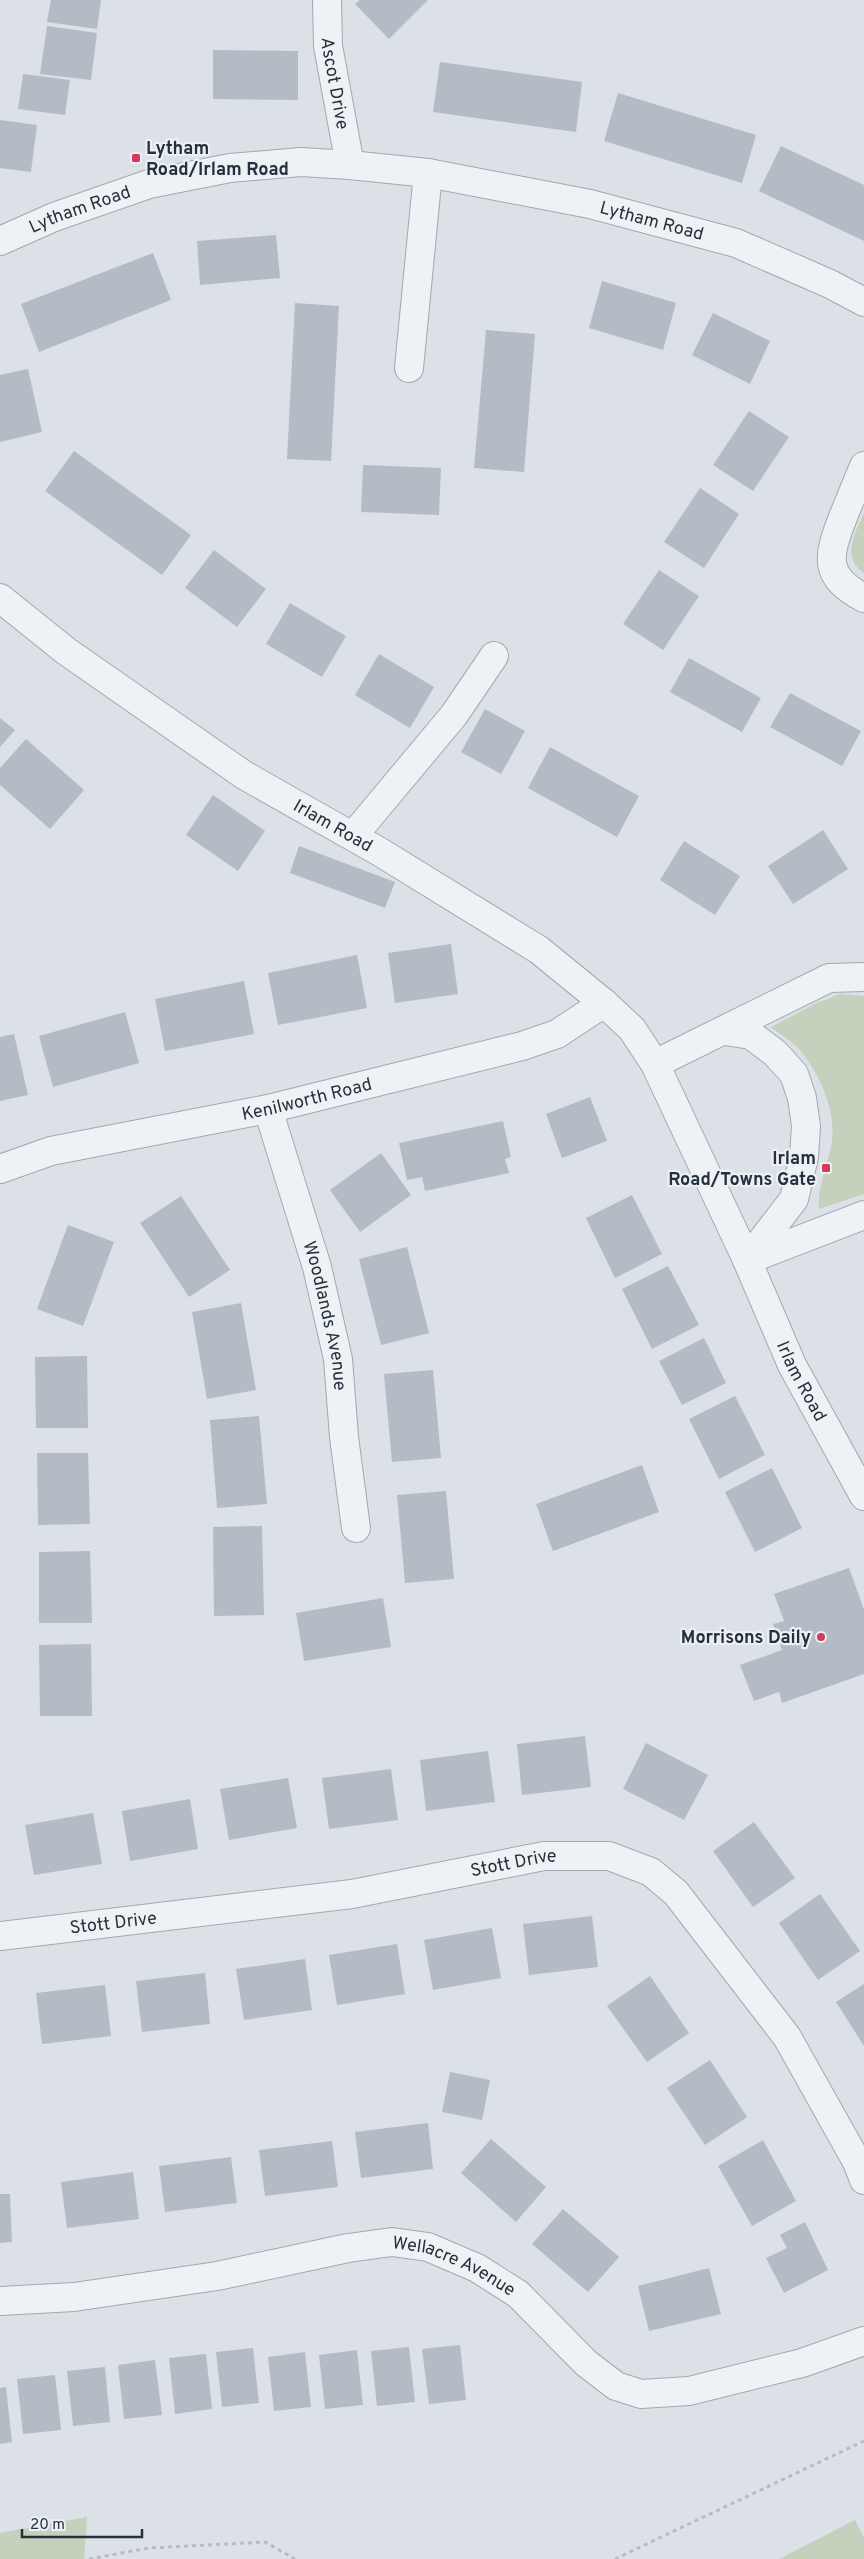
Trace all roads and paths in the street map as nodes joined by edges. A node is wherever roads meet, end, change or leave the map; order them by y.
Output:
1 (327, 0) edge
2 (350, 165) junction
3 (428, 173) junction
4 (0, 241) edge
5 (864, 302) edge
6 (409, 368) dead end
7 (864, 466) edge
8 (0, 598) edge
9 (864, 598) edge
10 (494, 656) dead end
11 (353, 836) junction
12 (864, 977) edge
13 (604, 1003) junction
14 (725, 1031) junction
15 (655, 1064) junction
16 (268, 1109) junction
17 (0, 1169) edge
18 (864, 1215) edge
19 (747, 1260) junction
20 (864, 1496) edge
21 (356, 1528) dead end
22 (0, 1936) edge
23 (864, 2180) edge
24 (0, 2301) edge
25 (864, 2341) edge
26 (864, 2442) edge
27 (89, 2559) edge
28 (295, 2559) edge
29 (615, 2559) edge

1 - 2 street, Ascot Drive
2 - 3 street, Lytham Road
2 - 4 street, Lytham Road
3 - 5 street, Lytham Road
3 - 6 street
7 - 9 street
8 - 11 street, Irlam Road
10 - 11 street
11 - 13 street, Irlam Road
12 - 14 street
13 - 15 street, Irlam Road
13 - 16 street, Kenilworth Road
14 - 15 street
14 - 19 street
15 - 19 street, Irlam Road
16 - 17 street, Kenilworth Road
16 - 21 street, Woodlands Avenue
18 - 19 street
19 - 20 street, Irlam Road
22 - 23 street, Stott Drive
24 - 25 street, Wellacre Avenue
26 - 29 path
27 - 28 path

